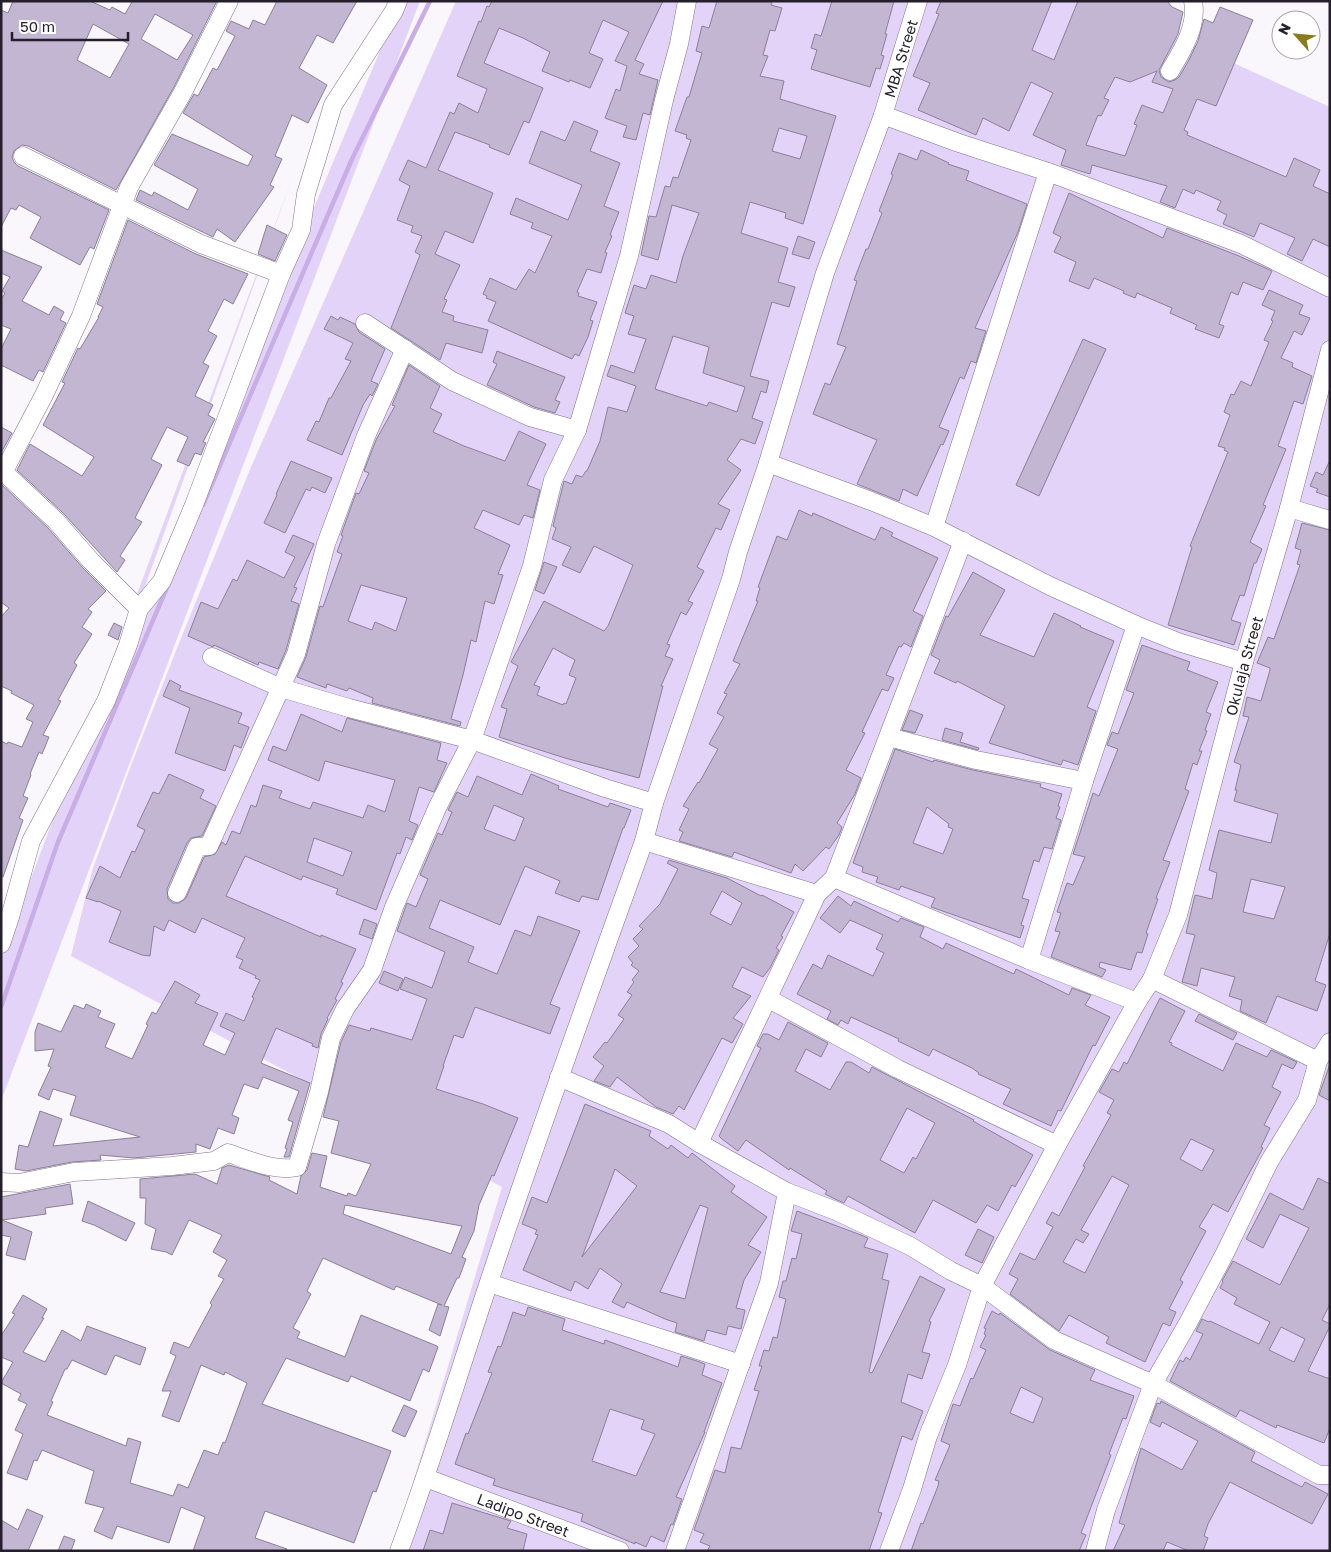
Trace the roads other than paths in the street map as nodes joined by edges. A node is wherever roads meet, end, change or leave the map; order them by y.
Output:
1 (229, 1) edge
2 (398, 1) edge
3 (687, 1) edge
4 (918, 1) edge
5 (1193, 1) edge
6 (1170, 71) dead end
7 (883, 115) junction
8 (23, 156) dead end
9 (1048, 172) junction
10 (122, 206) junction
11 (282, 274) junction
12 (1330, 288) edge
13 (365, 323) dead end
14 (404, 349) junction
15 (1330, 350) edge
16 (577, 430) junction
17 (768, 463) junction
18 (1289, 508) junction
19 (1330, 520) edge
20 (934, 527) junction
21 (963, 541) junction
22 (139, 609) junction
23 (1136, 625) junction
24 (212, 657) dead end
25 (1244, 662) junction
26 (281, 688) junction
27 (889, 737) junction
28 (472, 740) junction
29 (1084, 781) junction
30 (654, 804) junction
31 (644, 841) junction
32 (834, 878) junction
33 (177, 893) dead end
34 (818, 894) junction
35 (1, 944) edge
36 (1029, 960) junction
37 (1152, 979) junction
38 (769, 998) junction
39 (1137, 1002) junction
40 (1330, 1042) edge
41 (1318, 1061) junction
42 (559, 1077) junction
43 (699, 1143) junction
44 (1057, 1145) junction
45 (1, 1182) edge
46 (787, 1192) junction
47 (489, 1282) junction
48 (982, 1286) junction
49 (741, 1364) junction
50 (1153, 1384) junction
51 (1330, 1474) edge
52 (426, 1478) junction
53 (399, 1551) edge
54 (620, 1551) edge
55 (675, 1551) edge
56 (889, 1551) edge
57 (1095, 1551) edge

1 - 10 street
2 - 11 street
3 - 16 street
4 - 7 street, MBA Street
5 - 6 street
7 - 9 street
7 - 17 street, MBA Street
8 - 10 street
9 - 12 street
9 - 20 street
10 - 11 street
10 - 22 street
11 - 22 street
13 - 14 street
14 - 16 street
14 - 26 street
15 - 18 street, Okulaja Street
16 - 28 street
17 - 20 street
17 - 30 street, MBA Street
18 - 19 street
18 - 25 street, Okulaja Street
20 - 21 street
21 - 23 street
21 - 27 street
22 - 35 street
23 - 25 street
23 - 29 street
24 - 26 street
25 - 37 street, Okulaja Street
26 - 28 street
26 - 33 street
27 - 29 street
27 - 32 street
28 - 30 street
28 - 45 street
29 - 36 street
30 - 31 street, MBA Street
31 - 34 street
31 - 42 street, MBA Street
32 - 34 street
32 - 36 street
34 - 38 street
36 - 39 street
37 - 39 street, Okulaja Street
37 - 41 street
38 - 43 street
38 - 44 street
39 - 44 street, Okulaja Street
40 - 41 street
41 - 50 street
42 - 43 street
42 - 47 street, MBA Street
43 - 46 street
44 - 48 street, Okulaja Street
46 - 48 street
46 - 49 street
47 - 49 street
47 - 52 street, MBA Street
48 - 50 street
48 - 56 street, Okulaja Street
49 - 55 street
50 - 51 street
50 - 57 street
52 - 53 street, MBA Street
52 - 54 street, Ladipo Street

